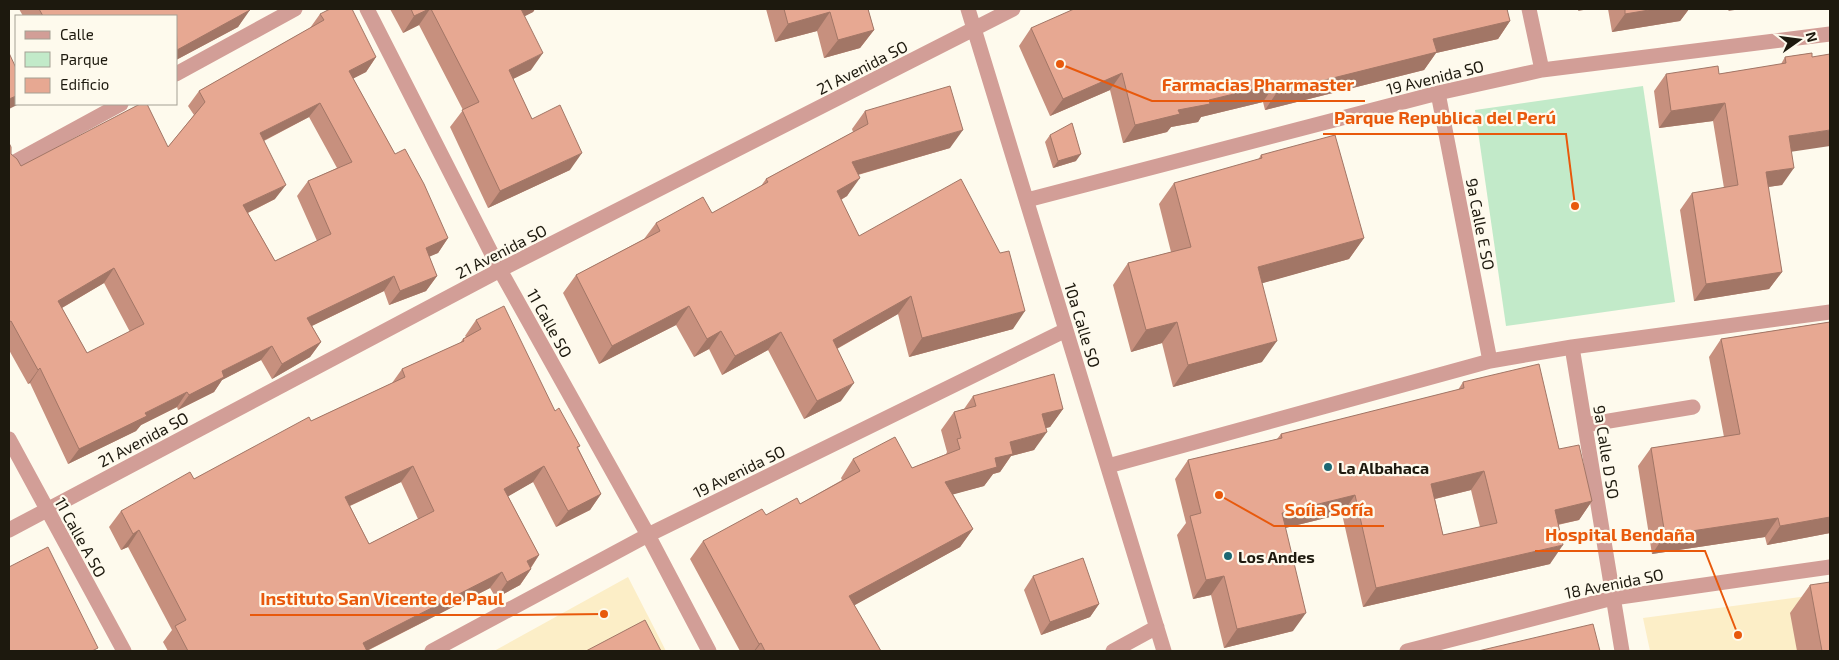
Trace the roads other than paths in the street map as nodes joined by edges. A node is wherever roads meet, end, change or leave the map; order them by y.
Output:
1 (295, 9) edge
2 (367, 9) edge
3 (968, 9) edge
4 (1013, 9) edge
5 (1529, 9) edge
6 (974, 29) junction
7 (1830, 34) edge
8 (1542, 70) junction
9 (178, 73) edge
10 (1438, 93) junction
11 (119, 105) edge
12 (9, 165) edge
13 (1027, 200) junction
14 (500, 270) junction
15 (1830, 312) edge
16 (1066, 330) junction
17 (1572, 347) junction
18 (1490, 361) junction
19 (1693, 406) dead end
20 (1585, 425) junction
21 (9, 440) edge
22 (1108, 466) junction
23 (46, 510) junction
24 (9, 530) edge
25 (648, 535) junction
26 (1830, 567) edge
27 (1613, 598) junction
28 (1157, 627) junction
29 (124, 651) edge
30 (432, 651) edge
31 (709, 651) edge
32 (1112, 651) edge
33 (1164, 651) edge
34 (1408, 651) edge
35 (1622, 651) edge

1 - 9 street
2 - 14 street, 11 Calle SO
3 - 6 street, 10a Calle SO
4 - 6 street, 21 Avenida SO
5 - 8 street
6 - 13 street, 10a Calle SO
6 - 14 street, 21 Avenida SO
7 - 8 street, 19 Avenida SO
8 - 10 street, 19 Avenida SO
10 - 13 street, 19 Avenida SO
10 - 18 street, 9a Calle E SO
11 - 12 street
13 - 16 street, 10a Calle SO
14 - 23 street, 21 Avenida SO
14 - 25 street, 11 Calle SO
15 - 17 street
16 - 22 street, 10a Calle SO
16 - 25 street, 19 Avenida SO
17 - 18 street
17 - 20 street, 9a Calle D SO
18 - 22 street
19 - 20 street
20 - 27 street, 9a Calle D SO
21 - 23 street, 11 Calle A SO
22 - 28 street, 10a Calle SO
23 - 24 street, 21 Avenida SO
23 - 29 street, 11 Calle A SO
25 - 30 street, 19 Avenida SO
25 - 31 street, 11 Calle SO
26 - 27 street, 18 Avenida SO
27 - 34 street, 18 Avenida SO
27 - 35 street, 9a Calle D SO
28 - 32 street
28 - 33 street, 10a Calle SO

